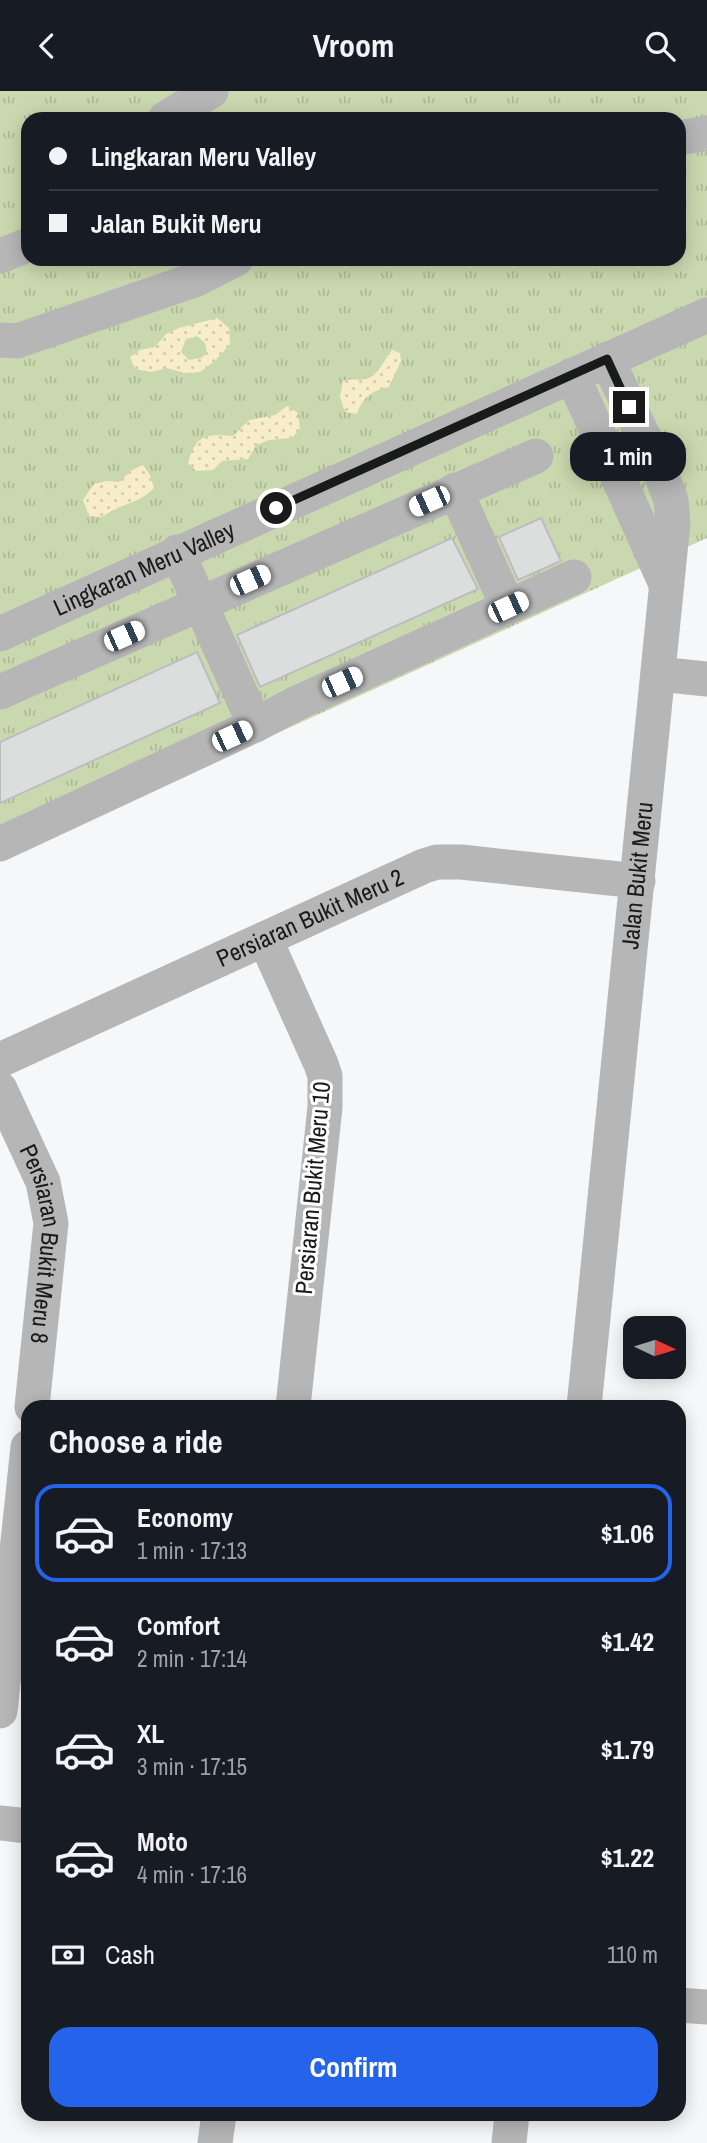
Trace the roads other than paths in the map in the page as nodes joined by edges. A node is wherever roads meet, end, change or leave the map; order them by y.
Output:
1 (211, 91) edge
2 (176, 112) edge
3 (707, 132) edge
4 (686, 136) edge
5 (21, 248) edge
6 (0, 256) edge
7 (222, 266) edge
8 (707, 315) edge
9 (0, 340) edge
10 (607, 359) junction
11 (572, 375) junction
12 (536, 456) dead end
13 (455, 490) junction
14 (177, 552) junction
15 (574, 576) dead end
16 (667, 587) junction
17 (199, 602) junction
18 (508, 607) junction
19 (0, 634) edge
20 (659, 674) junction
21 (707, 679) edge
22 (0, 692) edge
23 (255, 725) junction
24 (0, 845) edge
25 (638, 881) junction
26 (265, 939) junction
27 (0, 1060) edge
28 (0, 1089) edge
29 (33, 1400) edge
30 (294, 1400) edge
31 (585, 1400) edge
32 (21, 1513) edge
33 (0, 1711) edge
34 (0, 1823) edge
35 (21, 1825) edge
36 (686, 2006) edge
37 (707, 2007) edge
38 (218, 2121) edge
39 (511, 2121) edge
40 (215, 2143) edge
41 (509, 2143) edge

1 - 2 street
3 - 4 street
5 - 6 street
7 - 9 street
8 - 10 street, Lingkaran Meru Valley
10 - 11 street, Lingkaran Meru Valley
10 - 16 street, Jalan Bukit Meru
11 - 14 street, Lingkaran Meru Valley
11 - 16 street
12 - 13 street
13 - 17 street
13 - 18 street
14 - 17 street
14 - 19 street, Lingkaran Meru Valley
15 - 18 street
16 - 20 street, Jalan Bukit Meru
17 - 22 street
17 - 23 street
18 - 23 street
20 - 21 street
20 - 25 street, Jalan Bukit Meru
23 - 24 street
25 - 26 street, Persiaran Bukit Meru 2
25 - 31 street, Jalan Bukit Meru
26 - 27 street, Persiaran Bukit Meru 2
26 - 30 street, Persiaran Bukit Meru 10
28 - 29 street, Persiaran Bukit Meru 8
32 - 33 street
34 - 35 street
36 - 37 street
38 - 40 street
39 - 41 street

